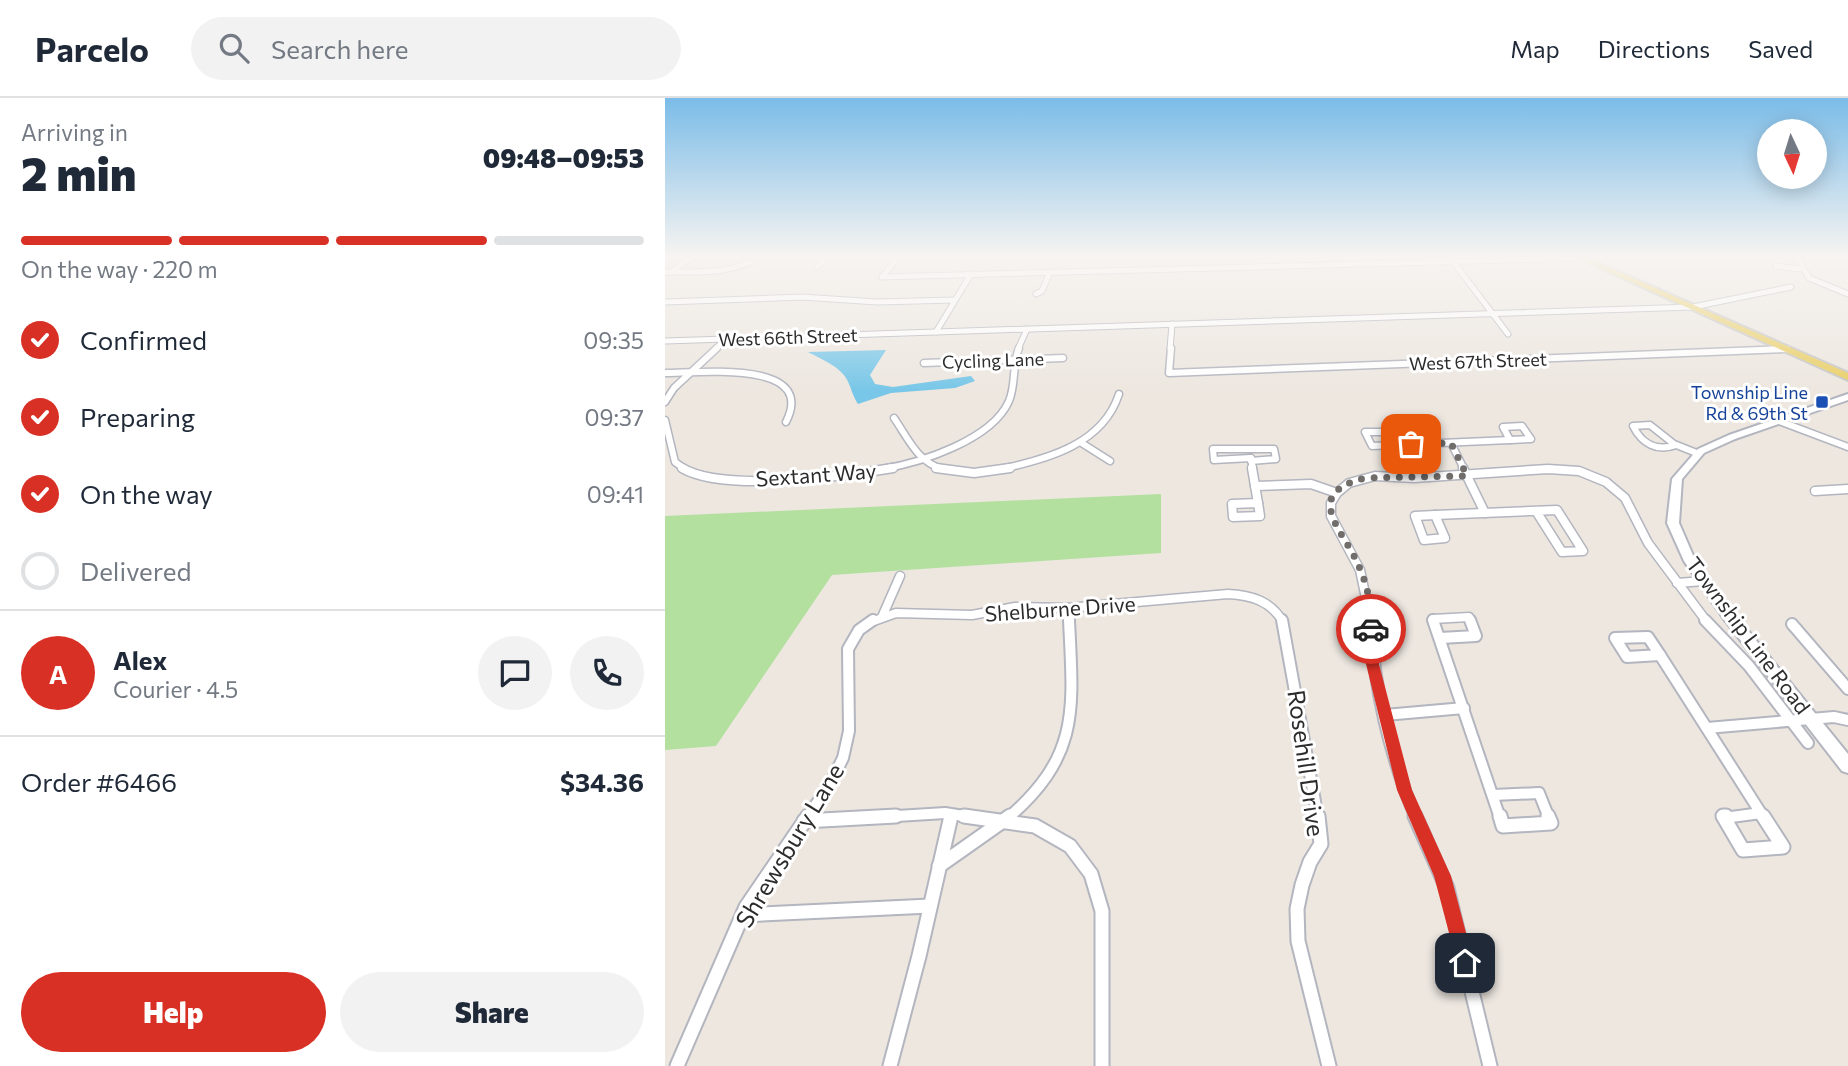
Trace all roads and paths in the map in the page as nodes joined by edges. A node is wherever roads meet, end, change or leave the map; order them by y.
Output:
1 (715, 300) edge
2 (844, 300) edge
3 (951, 300) edge
4 (955, 300) edge
5 (1482, 300) edge
6 (1677, 300) edge
7 (1726, 300) edge
8 (665, 302) edge
9 (1693, 307) junction
10 (1492, 313) junction
11 (1172, 324) junction
12 (1027, 329) junction
13 (936, 332) junction
14 (1508, 334) dead end
15 (726, 339) junction
16 (665, 341) edge
17 (1787, 349) junction
18 (1063, 358) dead end
19 (1016, 359) junction
20 (924, 363) dead end
21 (665, 373) edge
22 (690, 373) junction
23 (1848, 377) edge
24 (1119, 394) dead end
25 (1848, 397) edge
26 (665, 402) edge
27 (894, 418) dead end
28 (665, 420) edge
29 (1779, 421) junction
30 (786, 422) dead end
31 (1510, 440) dead end
32 (1080, 442) junction
33 (1451, 443) junction
34 (1391, 445) dead end
35 (1677, 445) junction
36 (1848, 447) edge
37 (1699, 454) junction
38 (1250, 456) dead end
39 (923, 459) junction
40 (1109, 461) dead end
41 (1467, 476) junction
42 (1255, 486) junction
43 (1848, 489) edge
44 (1815, 491) dead end
45 (1337, 493) junction
46 (1258, 503) junction
47 (1537, 510) junction
48 (1485, 513) junction
49 (1434, 515) dead end
50 (900, 576) dead end
51 (1704, 581) junction
52 (1677, 583) junction
53 (1250, 597) joint
54 (1068, 608) junction
55 (876, 619) junction
56 (1792, 624) dead end
57 (1440, 638) dead end
58 (1660, 655) dead end
59 (1848, 689) edge
60 (1464, 708) junction
61 (1385, 715) junction
62 (1812, 719) junction
63 (1848, 720) edge
64 (1792, 722) junction
65 (1707, 728) junction
66 (1808, 743) dead end
67 (1848, 766) edge
68 (1493, 795) junction
69 (1761, 813) junction
70 (951, 815) junction
71 (804, 821) junction
72 (1006, 821) junction
73 (939, 866) junction
74 (930, 906) junction
75 (743, 915) junction
76 (677, 1066) edge
77 (890, 1066) edge
78 (1102, 1066) edge
79 (1329, 1066) edge
80 (1490, 1066) edge

1 - 8 street
2 - 3 street
4 - 13 street
5 - 10 street
6 - 9 main road
7 - 9 street, West 66th Street
9 - 10 street, West 66th Street
9 - 17 main road
10 - 11 street, West 66th Street
10 - 14 street
11 - 12 street, West 66th Street
11 - 17 street, West 67th Street
12 - 13 street, West 66th Street
12 - 19 street, Sextant Way
13 - 15 street, West 66th Street
15 - 16 street, West 66th Street
15 - 22 street
17 - 23 main road
18 - 19 street, Cycling Lane
19 - 20 street, Cycling Lane
19 - 39 street, Sextant Way
21 - 22 street
22 - 26 street
22 - 30 street
24 - 32 street
25 - 29 main road, Township Line Road
27 - 39 street
28 - 39 street, Sextant Way
29 - 36 street
29 - 37 main road, Township Line Road
31 - 33 street
32 - 39 street
32 - 40 street
33 - 34 street
33 - 41 street
35 - 35 street
35 - 37 street
37 - 51 main road, Township Line Road
38 - 42 street
41 - 45 street
41 - 48 street
41 - 52 street
42 - 45 street
42 - 46 street
43 - 44 street
45 - 61 street
46 - 46 street
47 - 47 street
47 - 48 street
48 - 49 street
50 - 55 street, Shrewsbury Lane
51 - 52 street
51 - 62 main road, Township Line Road
52 - 64 street
53 - 54 street, Shelburne Drive
53 - 79 street, Rosehill Drive
54 - 55 street, Shelburne Drive
54 - 72 street
55 - 71 street, Shrewsbury Lane
56 - 59 street
57 - 60 street
58 - 65 street
60 - 61 street
60 - 68 street
61 - 80 street
62 - 63 street
62 - 64 street
62 - 67 main road, Township Line Road
64 - 65 street
64 - 66 street
65 - 69 street
68 - 68 street
69 - 69 street
70 - 71 street
70 - 72 street
70 - 73 street
71 - 75 street, Shrewsbury Lane
72 - 73 street
72 - 78 street
73 - 74 street
74 - 75 street
74 - 77 street
75 - 76 street, Shrewsbury Lane

